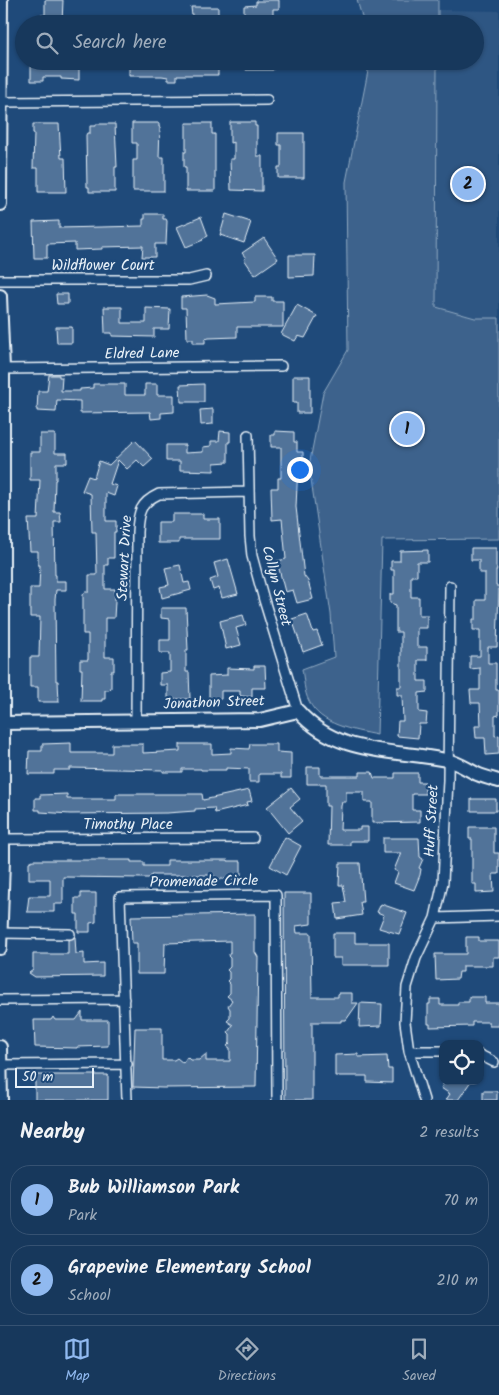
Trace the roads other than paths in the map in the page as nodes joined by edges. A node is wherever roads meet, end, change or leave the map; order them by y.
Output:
1 (1, 0) edge
2 (267, 100) dead end
3 (0, 102) edge
4 (0, 170) edge
5 (0, 204) edge
6 (206, 276) dead end
7 (0, 280) edge
8 (0, 296) edge
9 (281, 366) dead end
10 (3, 369) junction
11 (248, 435) dead end
12 (1, 480) edge
13 (248, 492) junction
14 (450, 586) dead end
15 (1, 606) edge
16 (298, 711) junction
17 (136, 722) junction
18 (3, 723) junction
19 (1, 738) edge
20 (449, 761) junction
21 (499, 781) edge
22 (253, 838) dead end
23 (3, 839) junction
24 (1, 860) edge
25 (499, 916) edge
26 (435, 918) junction
27 (0, 933) edge
28 (70, 934) dead end
29 (0, 948) edge
30 (124, 999) junction
31 (0, 1000) edge
32 (0, 1047) edge
33 (409, 1051) junction
34 (439, 1051) edge
35 (484, 1057) edge
36 (494, 1062) dead end
37 (127, 1064) junction
38 (1, 1065) edge
39 (1, 1100) edge
40 (127, 1100) edge
41 (277, 1100) edge
42 (424, 1100) edge

1 - 3 main road
2 - 3 street
3 - 4 main road
4 - 5 main road
6 - 7 street, Wildflower Court
8 - 10 main road
9 - 10 street, Eldred Lane
10 - 12 main road
11 - 13 street, Collyn Street
12 - 15 main road
13 - 16 street, Collyn Street
13 - 17 street, Stewart Drive
14 - 20 street, Huff Street
15 - 18 main road
16 - 17 main road, Jonathon Street
16 - 20 main road
17 - 18 main road, Jonathon Street
18 - 19 main road
19 - 23 main road
20 - 21 main road
20 - 26 street, Huff Street
22 - 23 street, Timothy Place
23 - 24 main road
24 - 27 main road
25 - 26 street
26 - 33 street, Huff Street
27 - 28 street
27 - 29 main road
30 - 31 street
30 - 37 street, Promenade Circle
30 - 41 street, Promenade Circle
32 - 38 main road
33 - 34 street
33 - 42 street, Huff Street
35 - 36 street
37 - 38 street
37 - 40 street, Promenade Circle
38 - 39 main road

